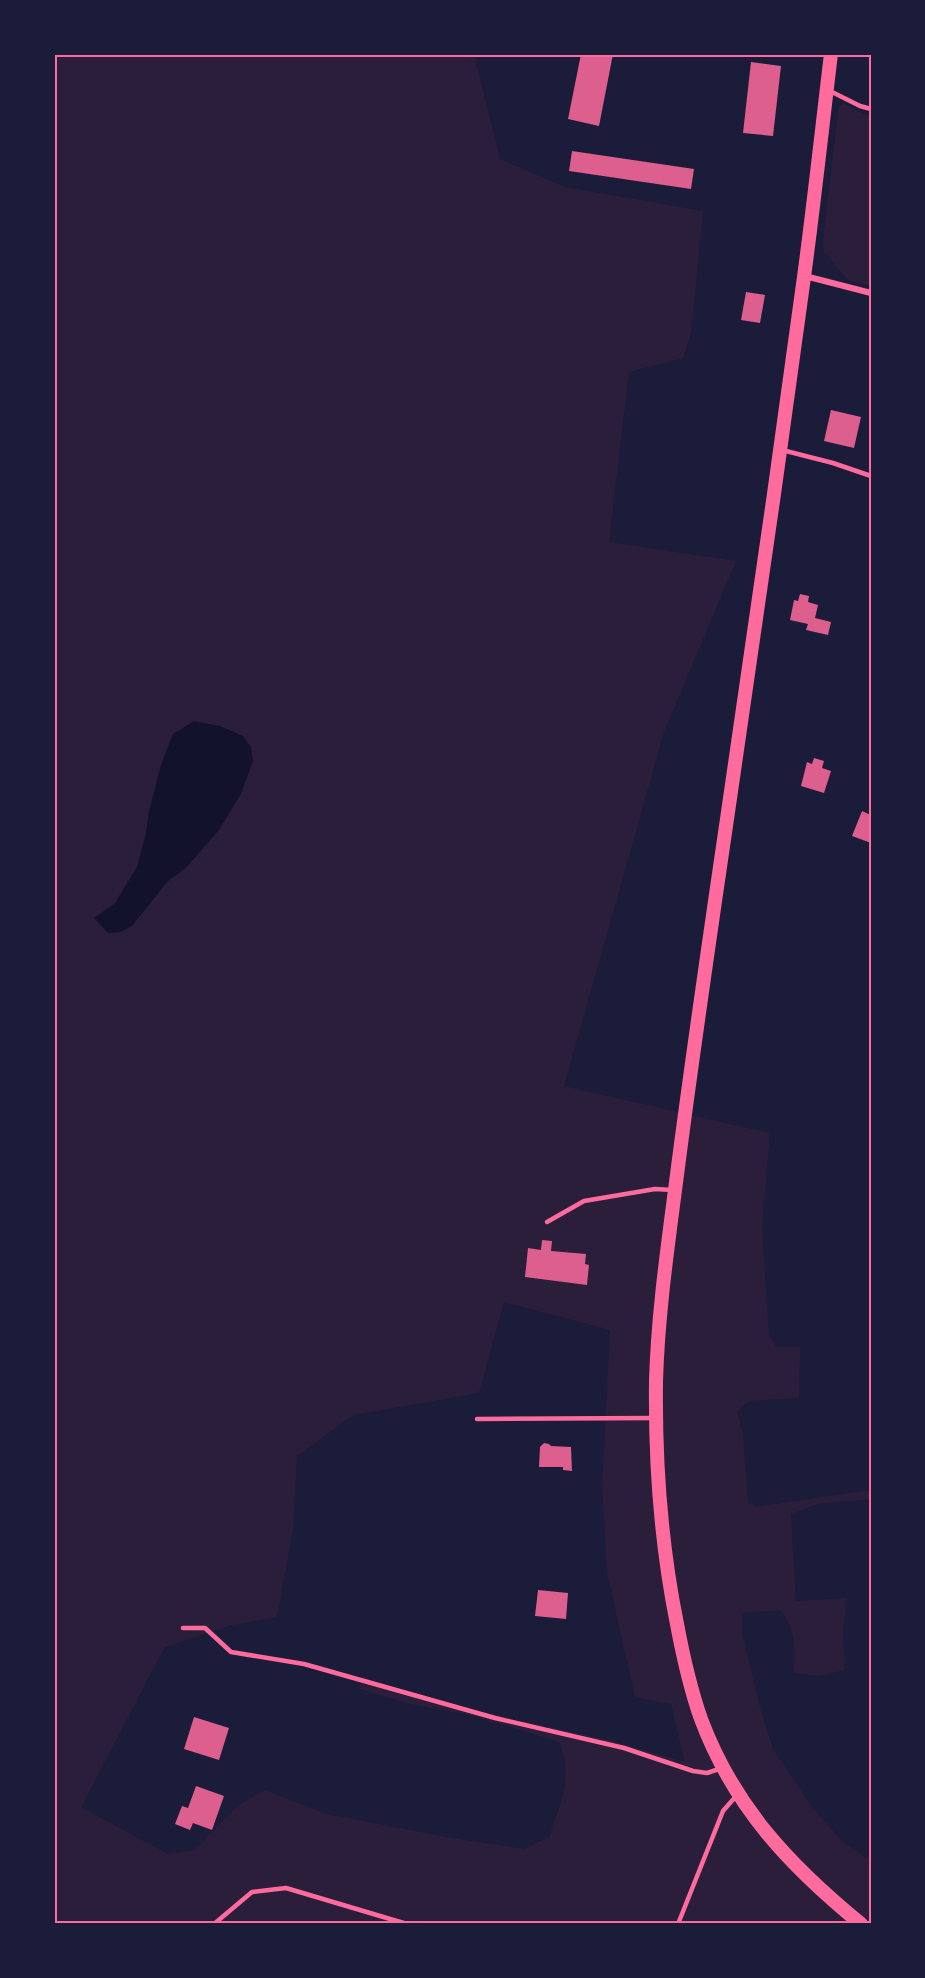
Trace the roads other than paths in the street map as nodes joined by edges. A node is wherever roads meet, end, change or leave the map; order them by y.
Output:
1 (831, 54) edge
2 (827, 89) junction
3 (871, 109) edge
4 (804, 276) junction
5 (871, 293) edge
6 (780, 450) junction
7 (871, 476) edge
8 (675, 1191) junction
9 (548, 1222) dead end
10 (657, 1418) junction
11 (477, 1419) dead end
12 (183, 1628) dead end
13 (724, 1767) junction
14 (738, 1793) junction
15 (213, 1924) edge
16 (407, 1924) edge
17 (678, 1924) edge
18 (861, 1924) edge

1 - 2 main road
2 - 3 lane
2 - 4 main road
4 - 5 street
4 - 6 main road
6 - 7 lane
6 - 8 main road
8 - 9 lane
8 - 10 main road
10 - 11 lane
10 - 13 main road
12 - 13 lane
13 - 14 main road
14 - 17 lane
14 - 18 main road
15 - 16 lane

